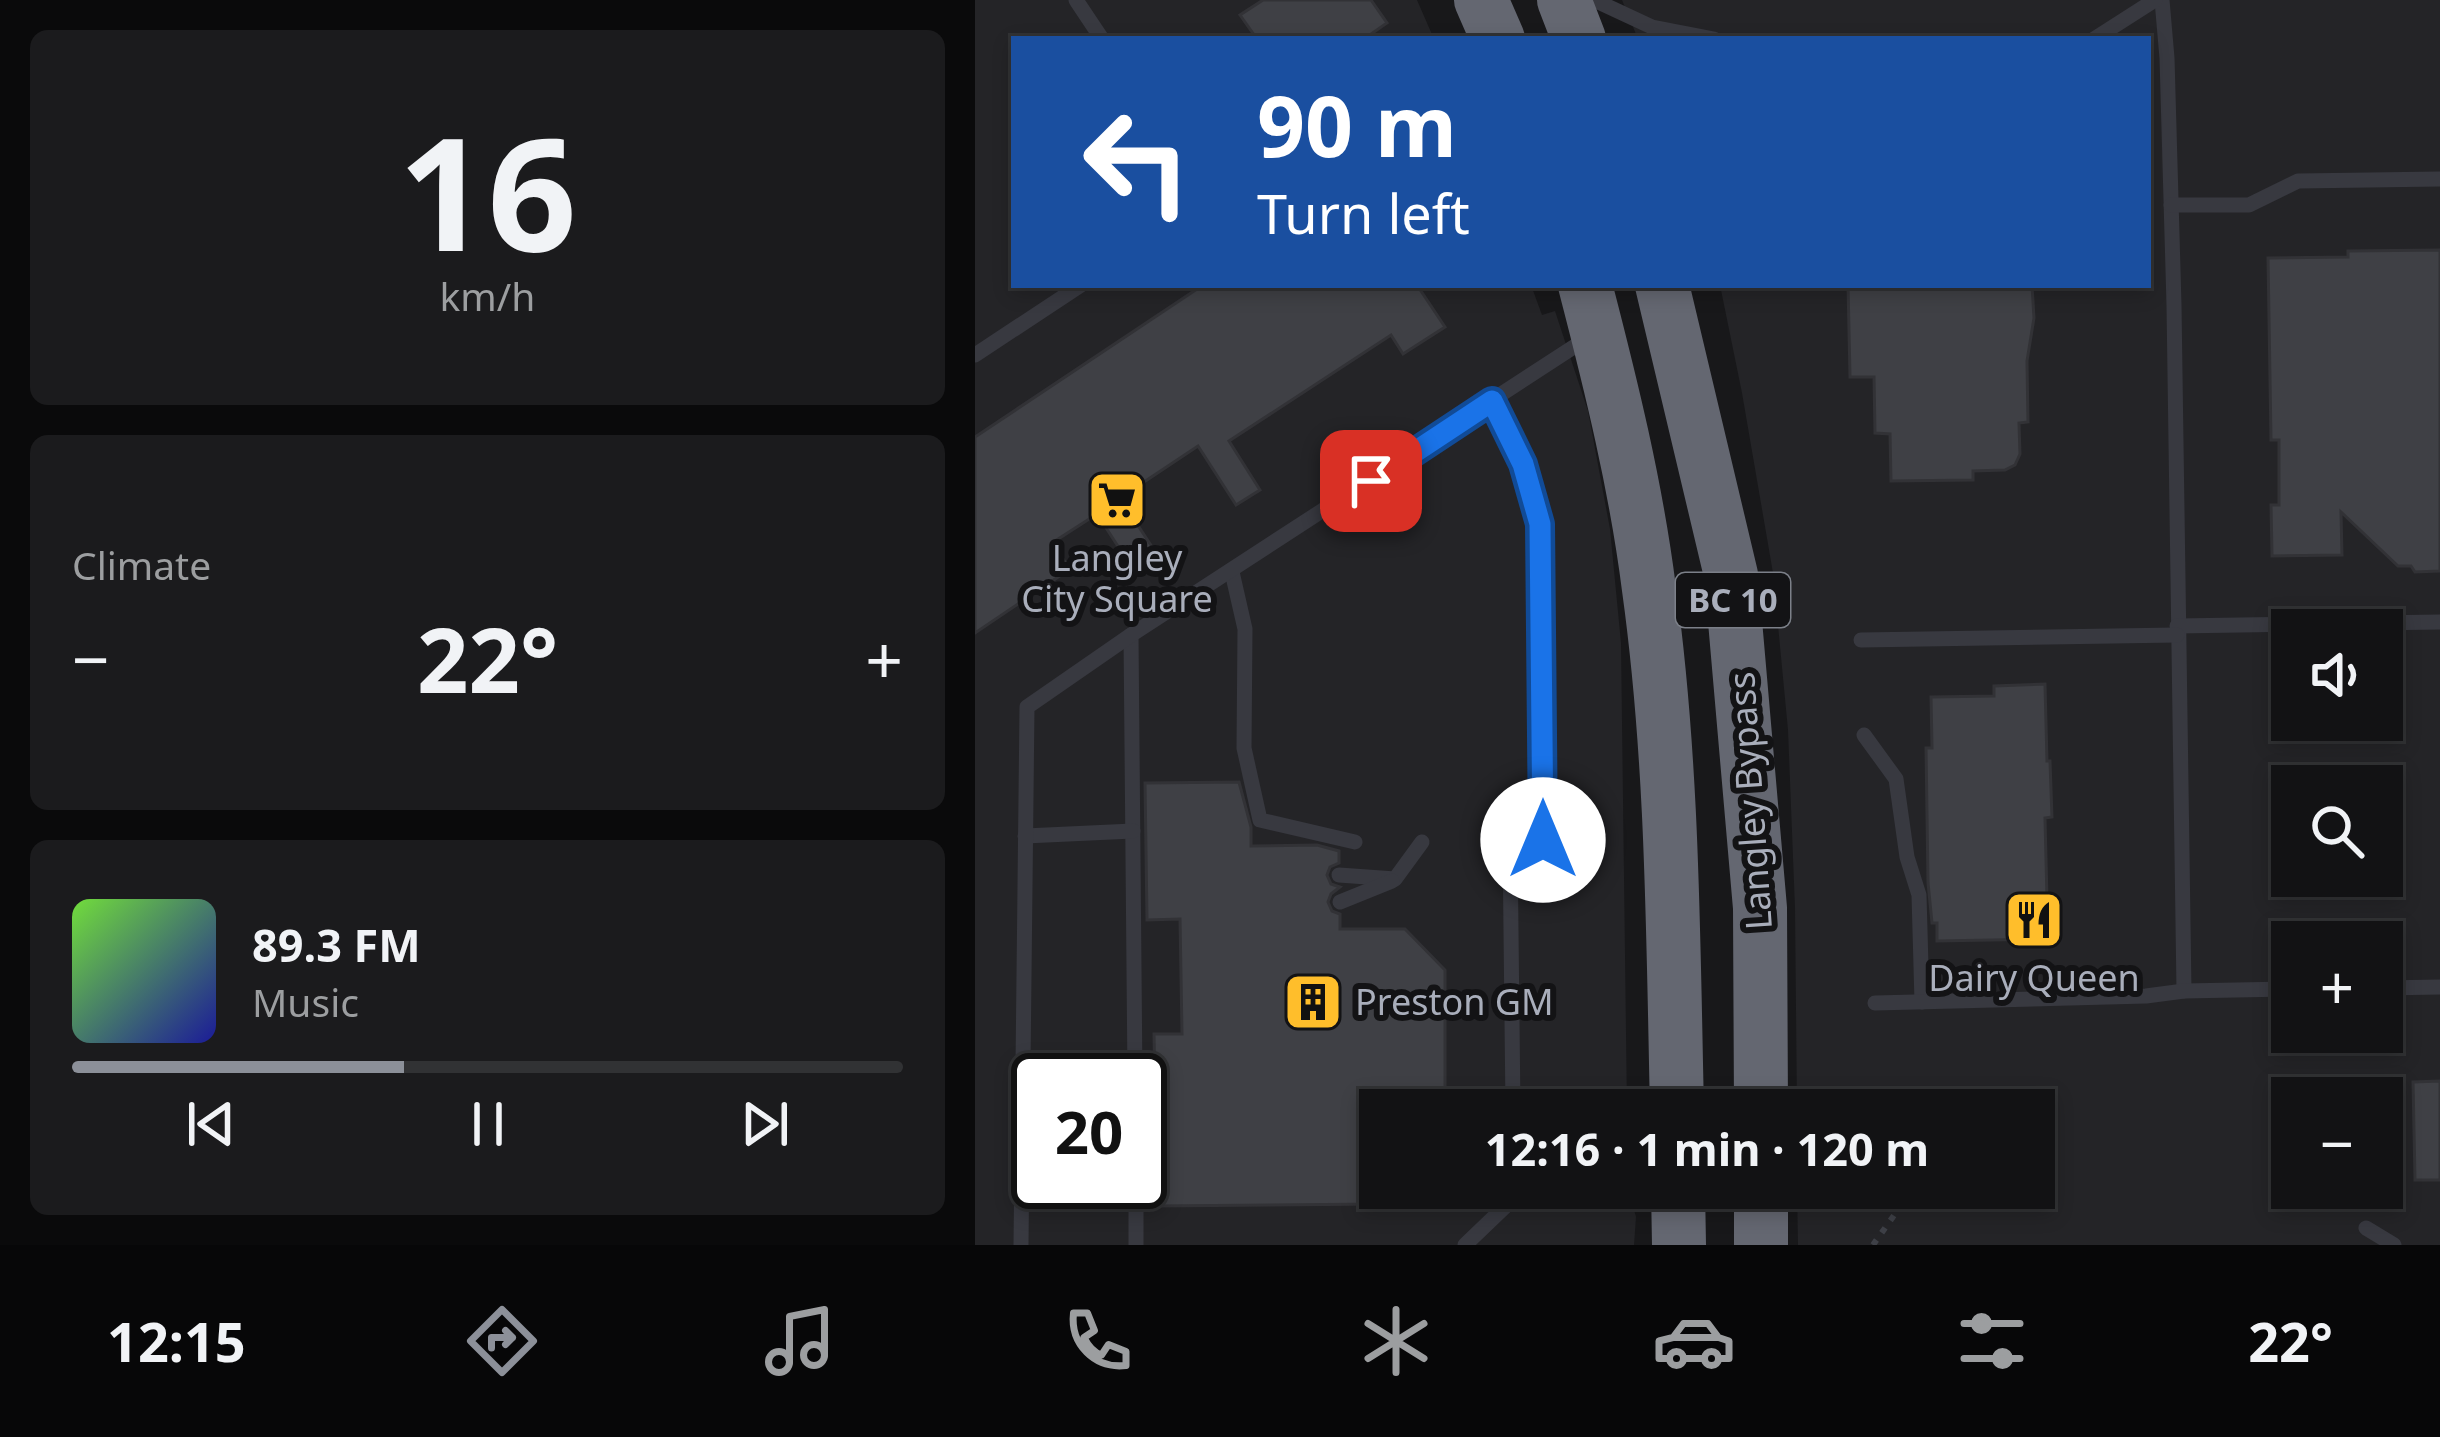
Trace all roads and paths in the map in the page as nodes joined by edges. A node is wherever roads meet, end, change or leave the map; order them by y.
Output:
1 (1075, 0) edge
2 (1564, 0) edge
3 (1594, 0) edge
4 (2159, 0) edge
5 (1100, 36) edge
6 (1578, 36) edge
7 (1698, 36) edge
8 (2099, 36) edge
9 (2151, 122) edge
10 (2168, 130) junction
11 (2440, 179) edge
12 (2171, 205) junction
13 (1076, 288) edge
14 (1663, 288) edge
15 (1591, 308) edge
16 (975, 355) edge
17 (1492, 401) junction
18 (1232, 572) junction
19 (2440, 622) edge
20 (2177, 630) junction
21 (1131, 635) junction
22 (1861, 640) dead end
23 (1864, 735) dead end
24 (1133, 832) junction
25 (1025, 836) junction
26 (1543, 840) dead end
27 (1510, 841) dead end
28 (1355, 842) dead end
29 (1422, 842) dead end
30 (1339, 875) dead end
31 (1395, 879) junction
32 (1340, 902) dead end
33 (2440, 987) edge
34 (2403, 988) edge
35 (2271, 989) edge
36 (2184, 991) junction
37 (1922, 1002) junction
38 (1875, 1004) dead end
39 (1022, 1053) edge
40 (1136, 1053) edge
41 (1513, 1089) edge
42 (1677, 1089) edge
43 (1761, 1089) edge
44 (1021, 1209) edge
45 (1135, 1209) edge
46 (1503, 1209) edge
47 (1761, 1209) edge
48 (1899, 1209) edge
49 (2366, 1228) dead end
50 (1021, 1245) edge
51 (1136, 1245) edge
52 (1465, 1245) edge
53 (1761, 1245) edge
54 (1873, 1245) edge
55 (2394, 1245) edge

1 - 5 lane
2 - 6 highway
3 - 7 lane
4 - 8 lane
4 - 10 lane
9 - 10 lane
10 - 12 lane
11 - 12 lane
12 - 20 lane
13 - 16 lane
14 - 43 highway, Langley Bypass / BC 10
15 - 17 lane
15 - 42 highway, BC 10
17 - 18 lane
17 - 26 lane
18 - 21 lane
18 - 28 lane
19 - 20 lane
20 - 22 lane
20 - 36 lane
21 - 24 lane
21 - 25 lane
23 - 37 lane
24 - 25 lane
24 - 40 lane
25 - 39 lane
27 - 41 lane
29 - 31 lane
30 - 31 lane
31 - 32 lane
33 - 34 lane
35 - 36 lane
36 - 37 lane
37 - 38 lane
44 - 50 lane
45 - 51 lane
46 - 52 lane
47 - 53 highway
48 - 54 path
49 - 55 lane

